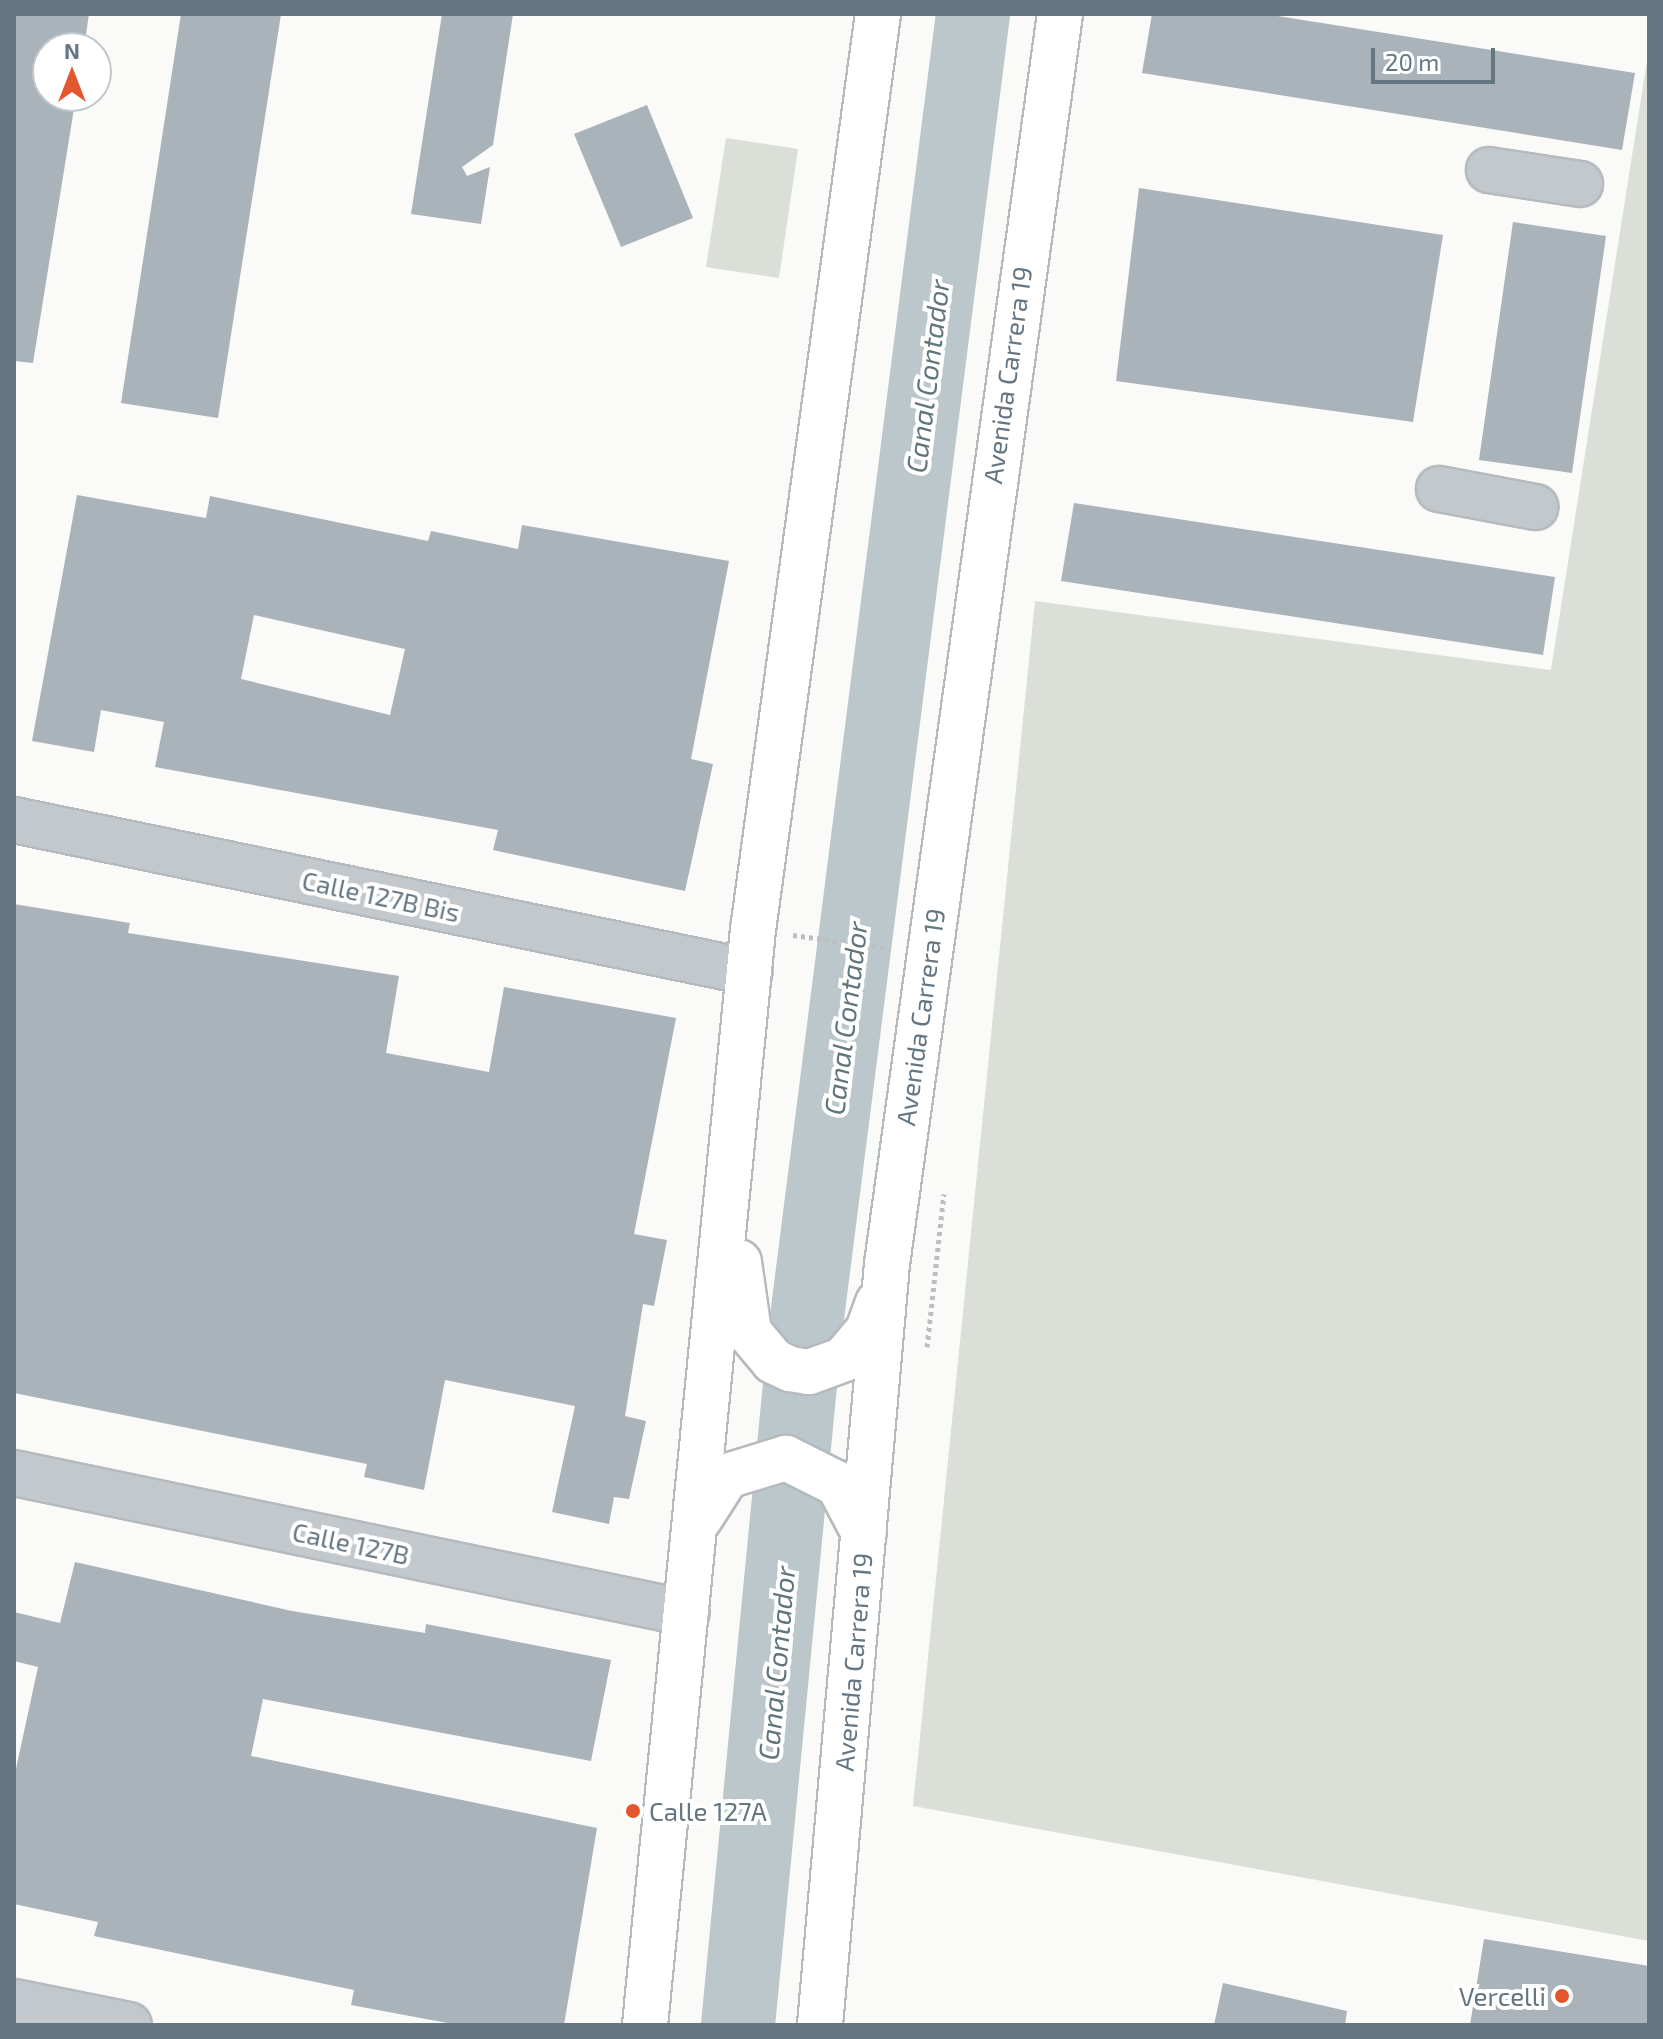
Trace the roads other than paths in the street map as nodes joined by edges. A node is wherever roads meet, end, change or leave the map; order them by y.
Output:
1 (878, 14) edge
2 (1060, 14) edge
3 (1489, 170) dead end
4 (1580, 184) dead end
5 (1439, 489) dead end
6 (1535, 507) dead end
7 (14, 820) edge
8 (749, 972) junction
9 (734, 1115) junction
10 (887, 1264) junction
11 (14, 1473) edge
12 (697, 1531) junction
13 (864, 1533) junction
14 (687, 1613) junction
15 (14, 2002) edge
16 (129, 2025) edge
17 (645, 2025) edge
18 (820, 2025) edge

1 - 8 main road
2 - 10 main road, Avenida Carrera 19
3 - 4 street
5 - 6 street
7 - 8 street, Calle 127B Bis
8 - 9 main road
9 - 10 main road
9 - 12 main road
10 - 13 main road, Avenida Carrera 19
11 - 14 street, Calle 127B
12 - 13 main road
12 - 14 main road
13 - 18 main road, Avenida Carrera 19
14 - 17 main road
15 - 16 street

